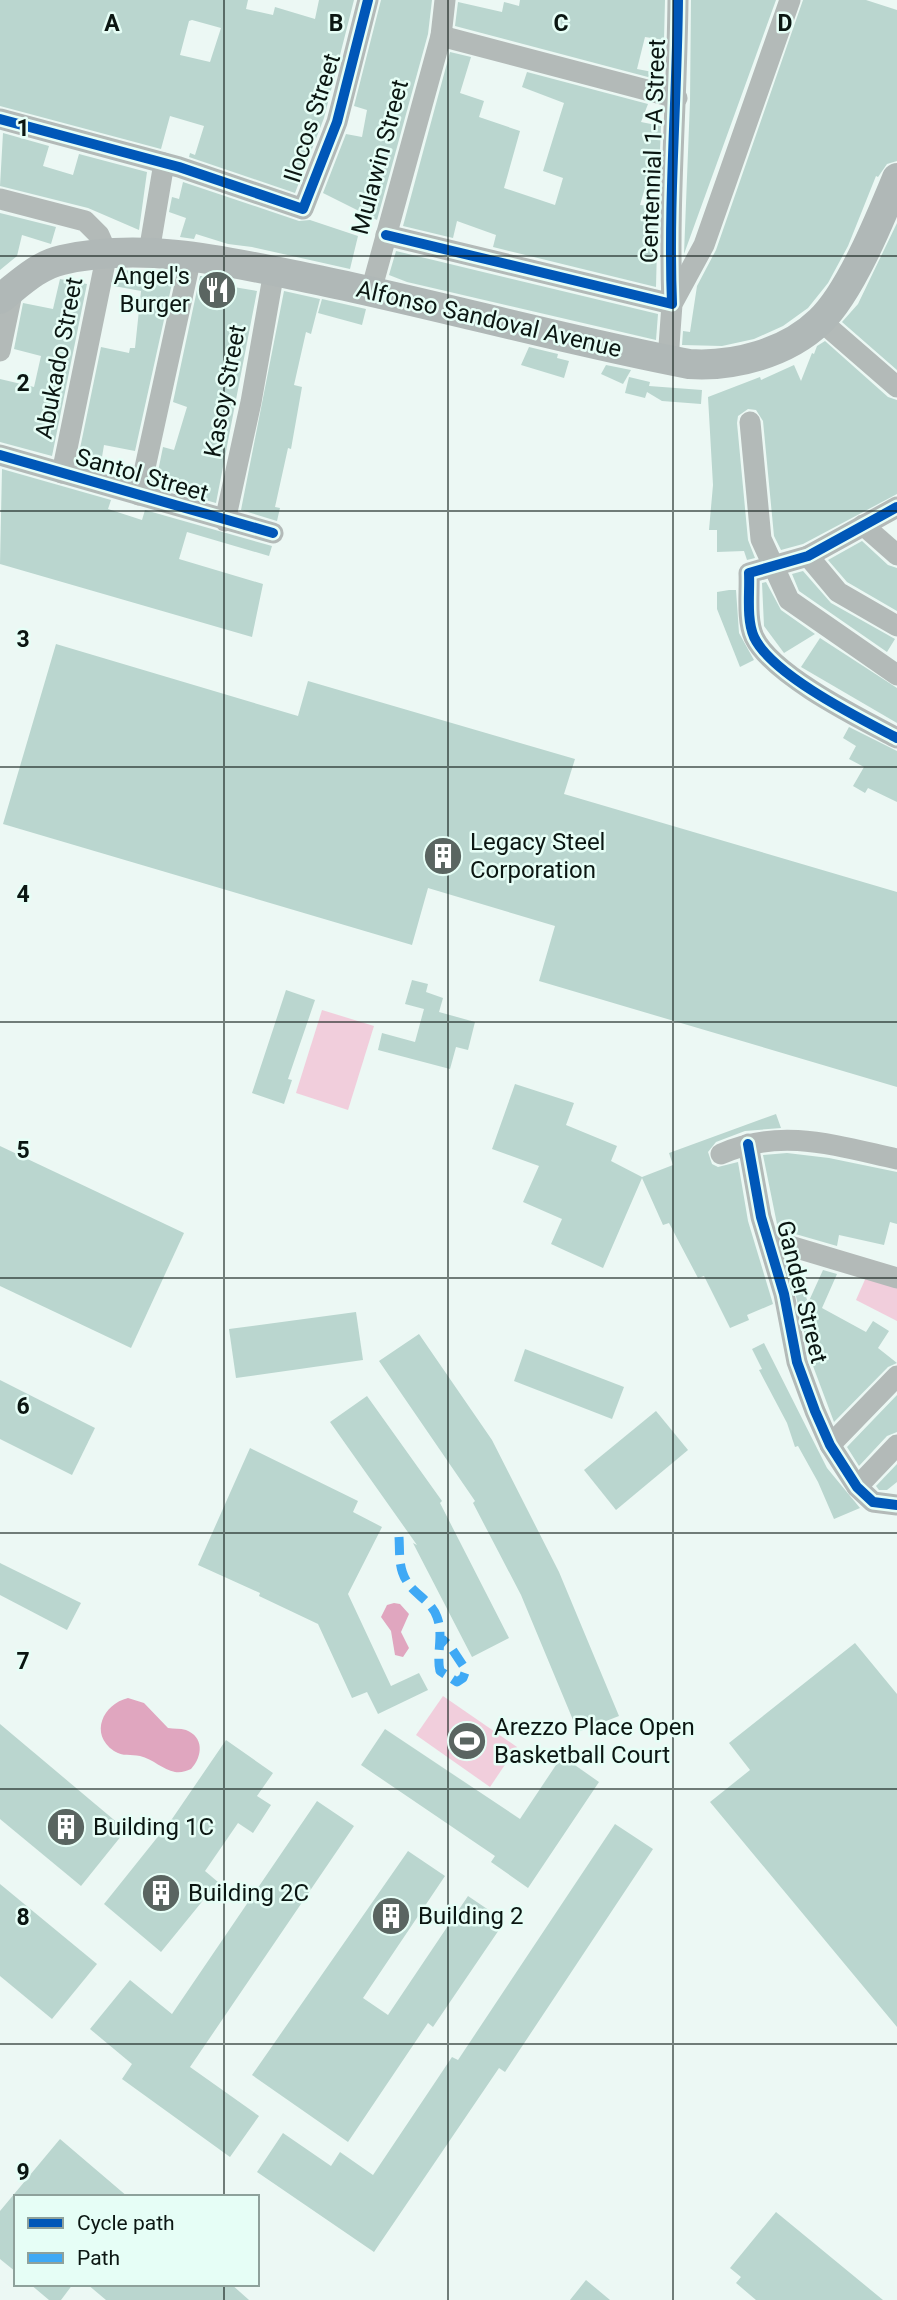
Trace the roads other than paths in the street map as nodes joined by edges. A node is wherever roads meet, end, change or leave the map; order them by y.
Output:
1 (368, 0) edge
2 (445, 0) edge
3 (678, 0) edge
4 (790, 0) edge
5 (441, 36) junction
6 (677, 99) junction
7 (0, 119) edge
8 (164, 163) junction
9 (897, 178) edge
10 (0, 199) edge
11 (386, 235) junction
12 (149, 252) junction
13 (107, 253) junction
14 (191, 257) junction
15 (274, 271) junction
16 (371, 291) junction
17 (6, 294) edge
18 (672, 304) junction
19 (821, 321) junction
20 (0, 351) edge
21 (668, 360) junction
22 (897, 387) edge
23 (750, 422) dead end
24 (0, 456) edge
25 (62, 473) junction
26 (139, 495) junction
27 (897, 507) edge
28 (225, 520) junction
29 (863, 525) junction
30 (273, 533) dead end
31 (897, 555) edge
32 (808, 556) junction
33 (774, 568) junction
34 (897, 626) edge
35 (897, 676) edge
36 (897, 738) edge
37 (748, 1144) junction
38 (721, 1154) dead end
39 (897, 1159) edge
40 (769, 1240) junction
41 (897, 1278) edge
42 (897, 1376) edge
43 (831, 1445) junction
44 (897, 1445) edge
45 (856, 1487) junction
46 (897, 1505) edge

1 - 8 street, Ilocos Street
2 - 5 street, Mulawin Street
3 - 6 street, Centennial 1-A Street
4 - 18 street
5 - 6 street
5 - 11 street, Mulawin Street
6 - 18 street, Centennial 1-A Street
7 - 8 street
8 - 12 street
9 - 19 main road, Alfonso Sandoval Avenue
10 - 13 street
11 - 16 street, Mulawin Street
11 - 18 street, Centennial 1-A Street
12 - 13 main road, Alfonso Sandoval Avenue
12 - 14 main road, Alfonso Sandoval Avenue
13 - 17 main road, Alfonso Sandoval Avenue
13 - 25 street, Abukado Street
14 - 15 main road, Alfonso Sandoval Avenue
14 - 26 street
15 - 16 main road, Alfonso Sandoval Avenue
15 - 28 street, Kasoy Street
16 - 21 main road, Alfonso Sandoval Avenue
17 - 20 street
18 - 21 street
19 - 21 main road, Alfonso Sandoval Avenue
19 - 22 street
23 - 33 street
24 - 25 street, Santol Street
25 - 26 street, Santol Street
26 - 28 street, Santol Street
27 - 29 street
28 - 30 street, Santol Street
29 - 31 street
29 - 32 street
32 - 33 street
32 - 34 street
33 - 35 street
33 - 36 street
37 - 38 street
37 - 39 street
37 - 40 street, Gander Street
40 - 41 street
40 - 43 street, Gander Street
42 - 43 street
43 - 45 street, Gander Street
44 - 45 street
45 - 46 street

